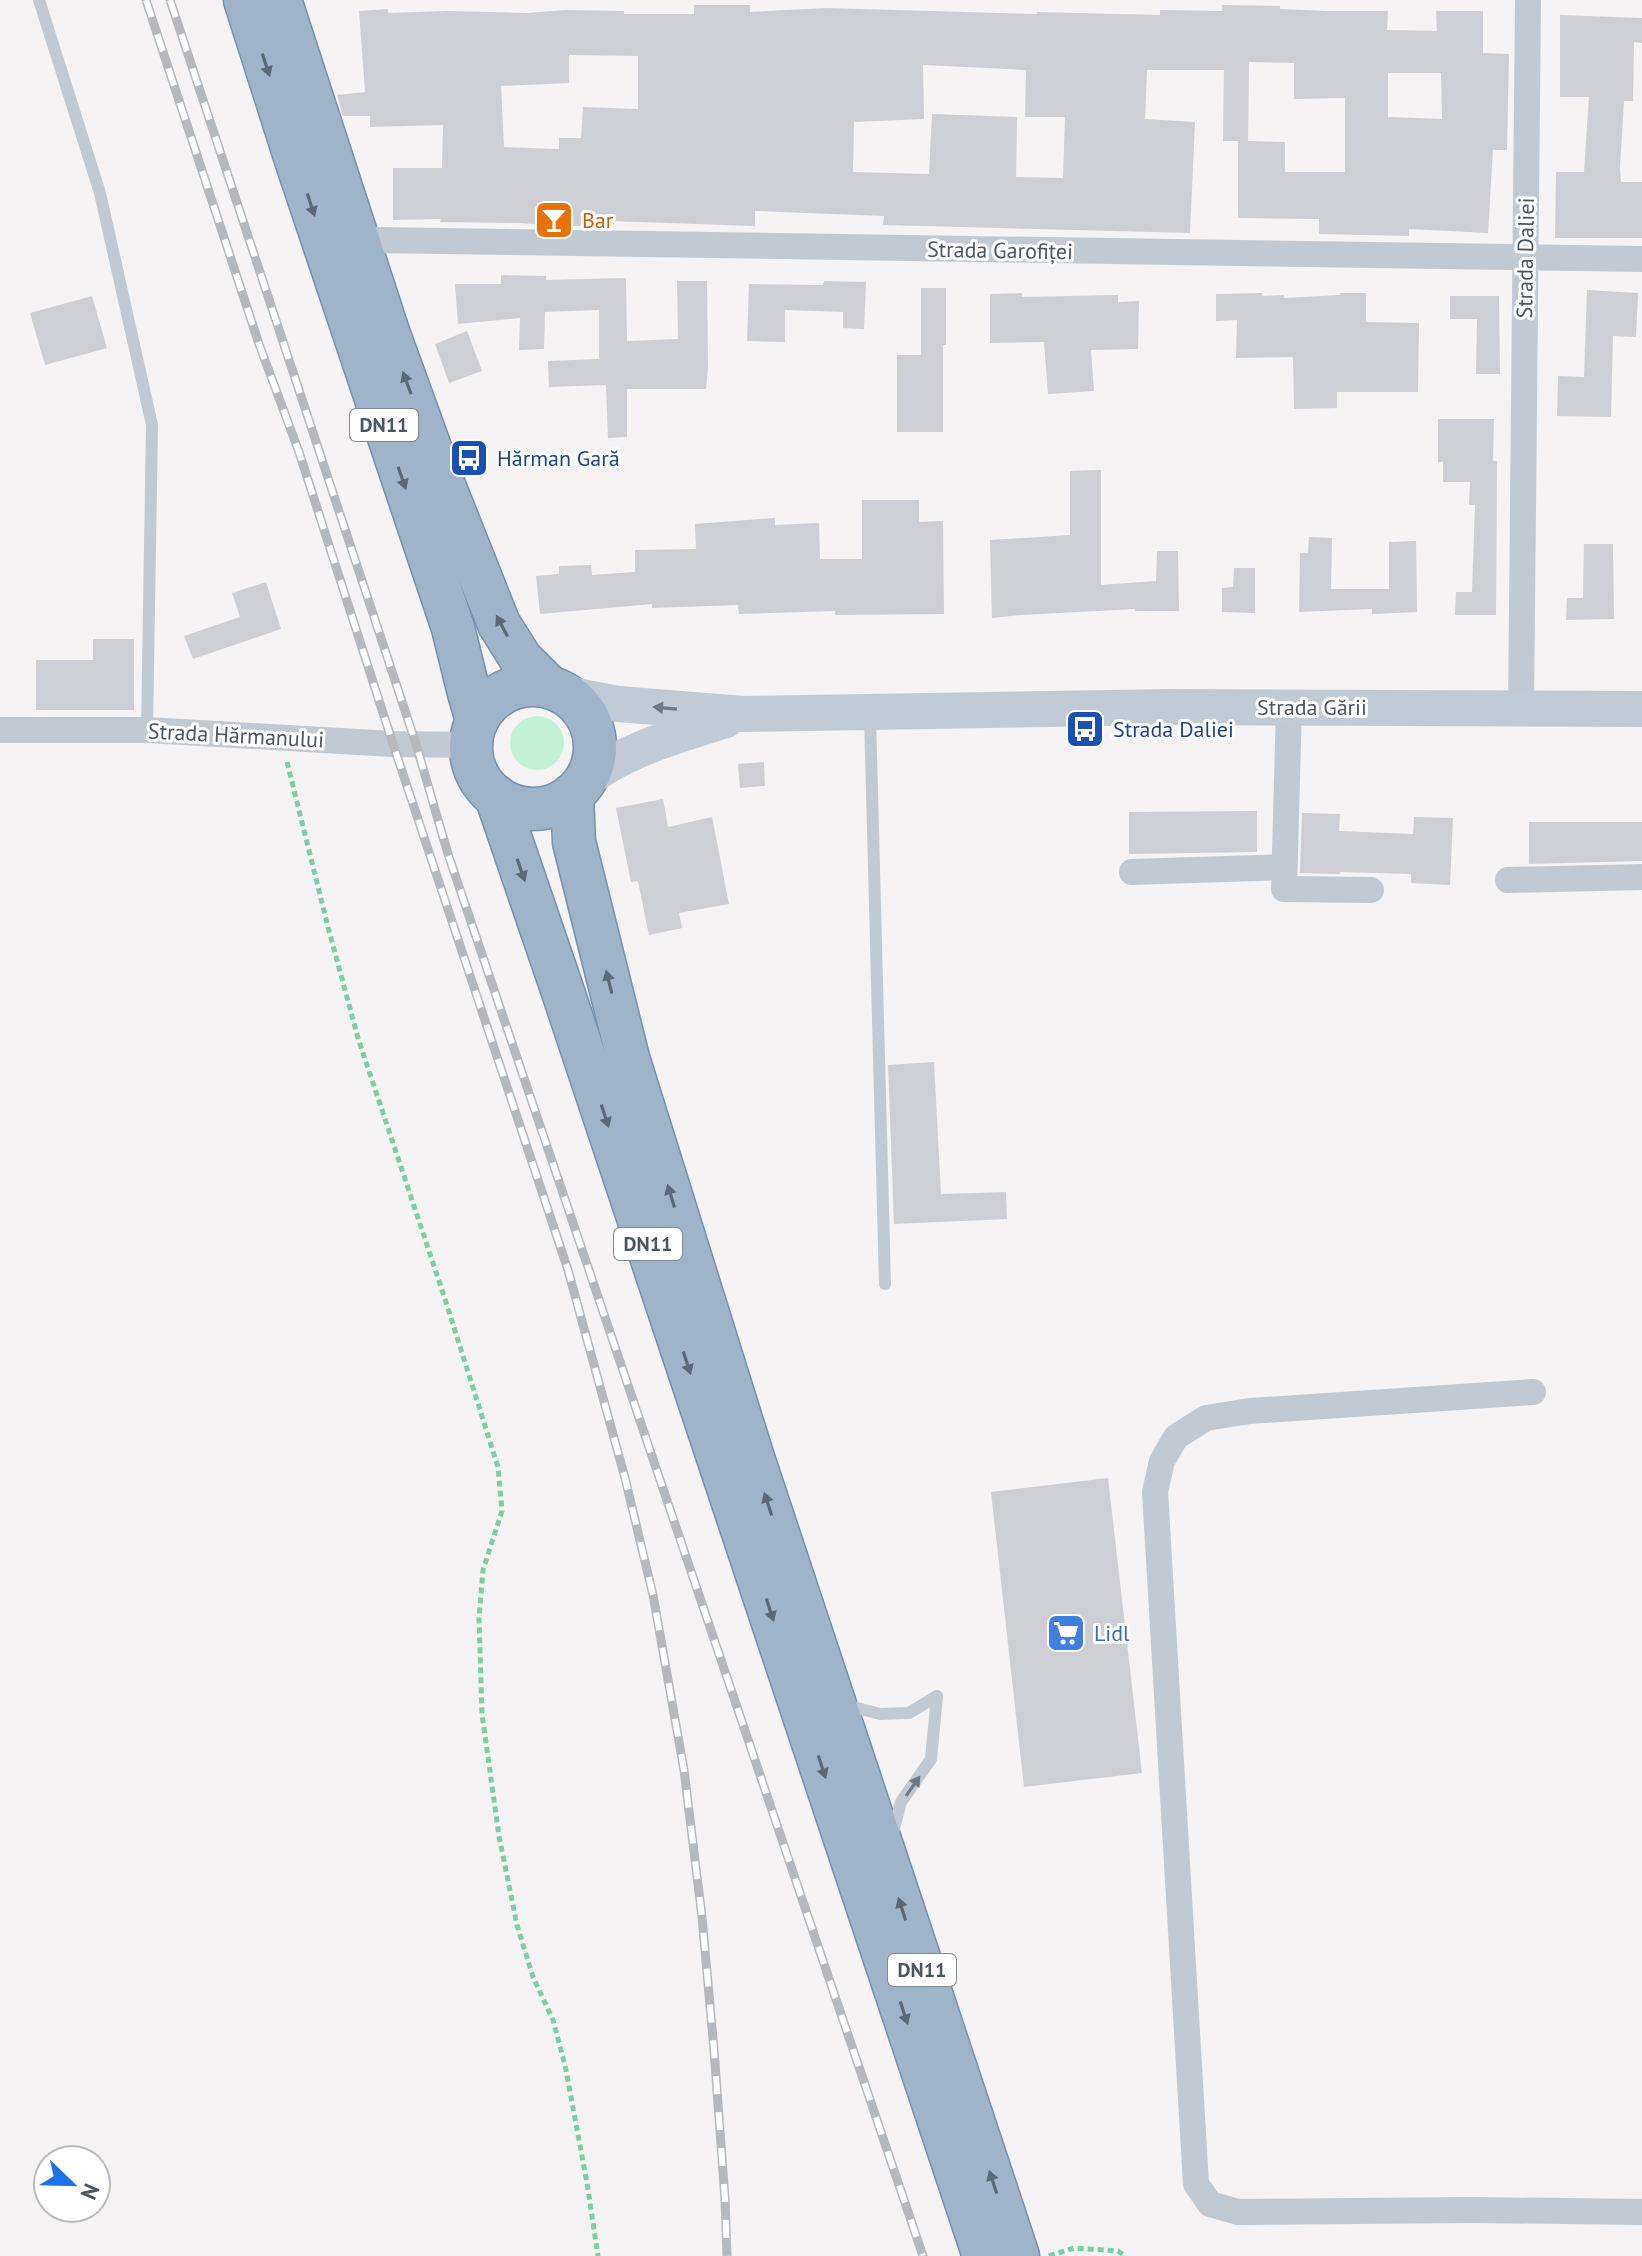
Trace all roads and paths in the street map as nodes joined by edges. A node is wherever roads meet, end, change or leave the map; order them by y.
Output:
1 (39, 0) edge
2 (245, 0) edge
3 (280, 0) edge
4 (1528, 0) edge
5 (358, 242) junction
6 (1526, 257) junction
7 (1642, 259) edge
8 (557, 690) junction
9 (1289, 707) junction
10 (1521, 709) junction
11 (1642, 709) edge
12 (870, 712) junction
13 (743, 714) junction
14 (0, 730) edge
15 (147, 730) junction
16 (474, 732) junction
17 (281, 737) junction
18 (579, 787) junction
19 (496, 796) junction
20 (1284, 867) junction
21 (1132, 872) dead end
22 (1642, 877) edge
23 (1508, 880) dead end
24 (1371, 890) dead end
25 (885, 1284) dead end
26 (1533, 1392) dead end
27 (833, 1702) junction
28 (885, 1858) junction
29 (1642, 2212) edge
30 (598, 2256) edge
31 (984, 2256) edge
32 (1018, 2256) edge
33 (1048, 2256) edge
34 (1125, 2256) edge

1 - 15 lane
2 -> 16 highway, DN11
3 - 5 highway, DN11
4 - 6 street, Strada Daliei
5 - 6 street, Strada Garofiței
8 -> 5 highway, DN11
6 - 7 street, Strada Garofiței
6 - 10 street, Strada Daliei
13 -> 8 main road
8 - 16 highway
8 - 18 highway, DN11
9 - 10 main road, Strada Gării
9 - 12 main road, Strada Gării
9 - 20 street
10 - 11 main road, Strada Gării
12 - 13 main road, Strada Gării
12 - 25 lane
13 - 18 main road
14 - 15 street, Strada Hărmanului
15 - 17 street, Strada Hărmanului
16 - 17 street, Strada Hărmanului
16 - 19 highway, DN11
17 - 30 path
18 - 19 highway
27 -> 18 highway, DN11
19 -> 31 highway, DN11
20 - 21 street
20 - 24 street
22 - 23 street
26 - 29 street
27 - 28 highway, DN11
28 -> 27 lane
32 -> 28 highway, DN11
33 - 34 path

